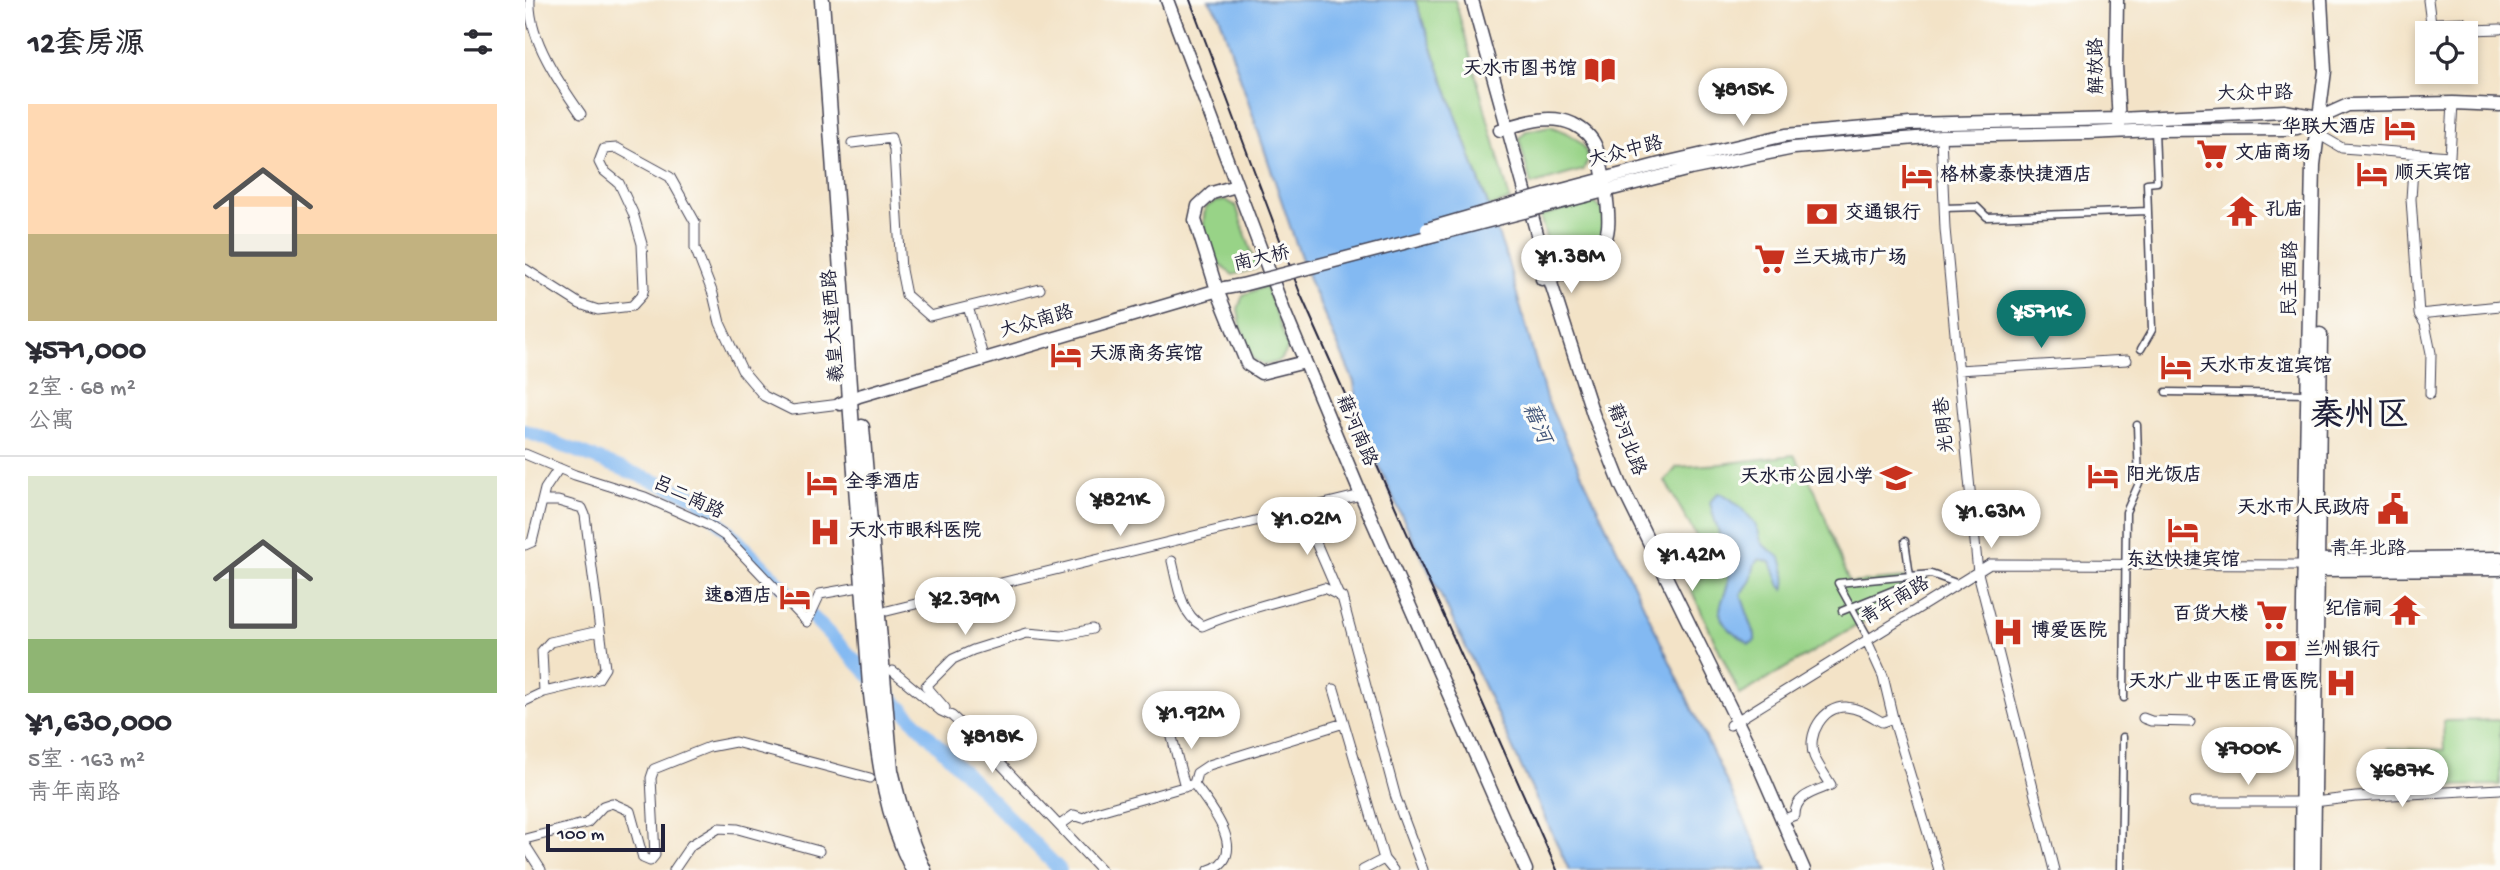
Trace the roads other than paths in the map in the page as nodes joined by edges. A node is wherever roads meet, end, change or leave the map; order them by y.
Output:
1 (530, 0) edge
2 (822, 0) edge
3 (831, 0) edge
4 (1167, 0) edge
5 (1464, 0) edge
6 (1472, 0) edge
7 (2117, 0) edge
8 (2321, 0) edge
9 (2428, 0) edge
10 (2500, 29) edge
11 (2453, 103) junction
12 (2500, 106) edge
13 (582, 114) dead end
14 (2319, 117) junction
15 (2119, 126) junction
16 (1503, 129) junction
17 (2155, 130) junction
18 (2318, 134) junction
19 (1941, 136) junction
20 (852, 143) dead end
21 (2414, 153) junction
22 (1603, 185) junction
23 (1236, 186) junction
24 (1564, 195) joint
25 (1944, 208) junction
26 (2148, 211) junction
27 (525, 269) edge
28 (1545, 279) junction
29 (1040, 289) dead end
30 (1221, 289) junction
31 (2500, 306) edge
32 (968, 307) junction
33 (2419, 314) junction
34 (2141, 349) dead end
35 (983, 359) junction
36 (2127, 360) dead end
37 (1305, 362) junction
38 (1958, 370) junction
39 (2166, 393) dead end
40 (2309, 394) junction
41 (2430, 394) dead end
42 (850, 399) junction
43 (2137, 425) dead end
44 (525, 454) edge
45 (559, 468) junction
46 (1361, 495) junction
47 (542, 501) junction
48 (1301, 508) junction
49 (1905, 541) dead end
50 (525, 545) edge
51 (2500, 558) edge
52 (1172, 561) dead end
53 (2313, 565) junction
54 (2126, 566) junction
55 (2500, 569) edge
56 (1978, 573) junction
57 (1931, 574) junction
58 (1910, 576) junction
59 (1959, 584) junction
60 (854, 588) dead end
61 (1339, 596) junction
62 (1851, 607) junction
63 (887, 611) dead end
64 (1842, 611) dead end
65 (1092, 629) dead end
66 (599, 631) junction
67 (1868, 640) junction
68 (873, 646) junction
69 (893, 671) dead end
70 (1334, 689) dead end
71 (544, 692) junction
72 (2124, 698) dead end
73 (525, 701) edge
74 (953, 716) junction
75 (1893, 718) junction
76 (2143, 718) dead end
77 (1168, 722) dead end
78 (1733, 722) junction
79 (2190, 722) dead end
80 (1344, 723) junction
81 (2123, 737) dead end
82 (870, 778) dead end
83 (1190, 786) junction
84 (2500, 789) edge
85 (2194, 802) dead end
86 (2308, 802) junction
87 (1782, 820) junction
88 (1060, 825) junction
89 (525, 839) edge
90 (525, 845) edge
91 (820, 851) dead end
92 (1384, 859) junction
93 (1220, 868) edge
94 (541, 870) edge
95 (674, 870) edge
96 (913, 870) edge
97 (924, 870) edge
98 (1101, 870) edge
99 (1209, 870) edge
100 (1363, 870) edge
101 (1393, 870) edge
102 (1423, 870) edge
103 (1526, 870) edge
104 (1796, 870) edge
105 (1804, 870) edge
106 (1939, 870) edge
107 (2054, 870) edge
108 (2121, 870) edge
109 (2302, 870) edge
110 (2313, 870) edge

1 - 13 street
2 - 42 main road, 羲皇大道西路
3 - 42 main road, 羲皇大道西路
4 - 23 main road, 藉河南路
5 - 16 main road, 藉河北路
6 - 16 main road, 藉河北路
7 - 15 main road, 解放路
8 - 14 main road
9 - 10 street
11 - 12 main road
11 - 14 main road
11 - 21 street
14 - 15 main road, 大众中路
14 - 17 main road, 大众中路
14 - 18 main road
15 - 17 main road, 大众中路
15 - 19 main road, 大众中路
15 - 22 main road, 大众中路
16 - 22 main road
16 - 28 main road, 藉河北路
17 - 26 street
18 - 21 street
18 - 40 main road, 民主西路
18 - 53 main road, 民主西路
19 - 22 main road, 大众中路
19 - 25 street, 光明巷
20 - 32 street
21 - 33 street
22 - 24 main road, 大众中路
22 - 28 main road
23 - 30 main road
23 - 37 main road, 藉河南路
24 - 30 main road, 南大桥, bridge
25 - 26 street
25 - 38 street, 光明巷
26 - 34 street
27 - 42 street
28 - 78 main road, 藉河北路
29 - 32 street
30 - 35 main road, 大众南路
30 - 37 main road
31 - 33 street
32 - 35 street
33 - 41 street
35 - 42 main road, 大众南路
36 - 38 street
37 - 46 main road, 藉河南路
38 - 56 street, 光明巷
39 - 40 street
40 - 53 main road, 民主西路
42 - 68 main road, 羲皇大道西路
43 - 54 street
44 - 45 street, 吕二南路
45 - 47 street
45 - 60 street, 吕二南路
46 - 48 street
46 - 103 main road, 藉河南路
47 - 50 street
47 - 66 street
48 - 61 street
48 - 63 street
49 - 58 street
51 - 53 main road, 青年北路
52 - 61 street
53 - 54 street, 青年南路
53 - 55 main road, 青年北路
53 - 86 main road
54 - 56 street, 青年南路
54 - 72 street
56 - 59 street, 青年南路
56 - 107 street, 光明巷
57 - 58 street
57 - 59 street
57 - 62 street
58 - 62 street
59 - 67 street, 青年南路
61 - 102 street
62 - 64 street
62 - 67 street
65 - 74 street
66 - 71 street
66 - 71 street
67 - 75 street
67 - 78 street, 青年南路
68 - 96 main road
68 - 97 main road
69 - 74 street
70 - 80 street
71 - 73 street
74 - 88 street
75 - 87 street
75 - 106 street
76 - 79 street
77 - 83 street
78 - 87 main road, 藉河北路
78 - 104 main road, 藉河北路
80 - 83 street
80 - 92 street
81 - 108 street
82 - 89 street
83 - 88 street
83 - 93 street
84 - 86 street
85 - 86 street
86 - 109 main road
86 - 110 main road
87 - 105 main road, 藉河北路
88 - 98 street
90 - 94 street
91 - 95 street
92 - 100 street
92 - 101 street
93 - 99 street

